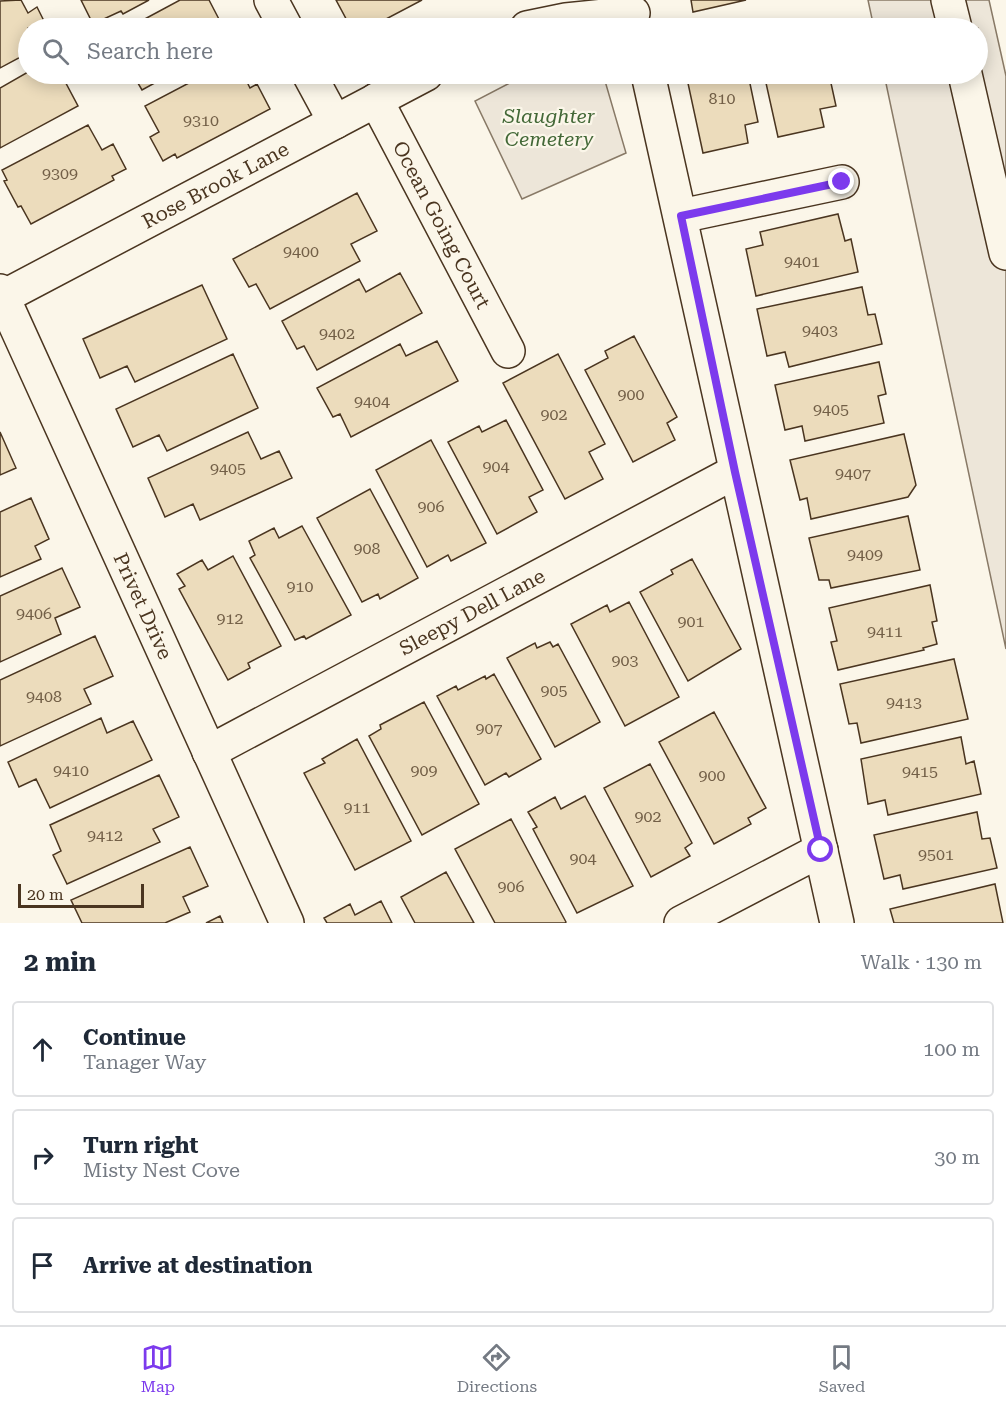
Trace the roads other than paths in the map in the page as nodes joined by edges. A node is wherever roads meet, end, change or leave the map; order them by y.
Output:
1 (271, 0) edge
2 (948, 0) edge
3 (634, 14) edge
4 (281, 18) edge
5 (589, 18) edge
6 (952, 18) edge
7 (314, 84) edge
8 (407, 84) edge
9 (650, 84) edge
10 (967, 84) edge
11 (376, 100) junction
12 (335, 122) junction
13 (842, 182) dead end
14 (681, 216) junction
15 (1006, 253) edge
16 (2, 294) edge
17 (508, 351) dead end
18 (735, 472) junction
19 (209, 752) junction
20 (821, 850) junction
21 (288, 923) edge
22 (681, 923) edge
23 (837, 923) edge

1 - 4 street
2 - 6 street
3 - 5 street
7 - 12 street
8 - 11 street, Rose Brook Lane
9 - 14 street
10 - 15 street
11 - 12 street, Rose Brook Lane
11 - 17 street, Ocean Going Court
12 - 16 street, Rose Brook Lane
13 - 14 street
14 - 18 street
16 - 19 street, Privet Drive
18 - 19 street, Sleepy Dell Lane
18 - 20 street
19 - 21 street, Privet Drive
20 - 22 street
20 - 23 street

